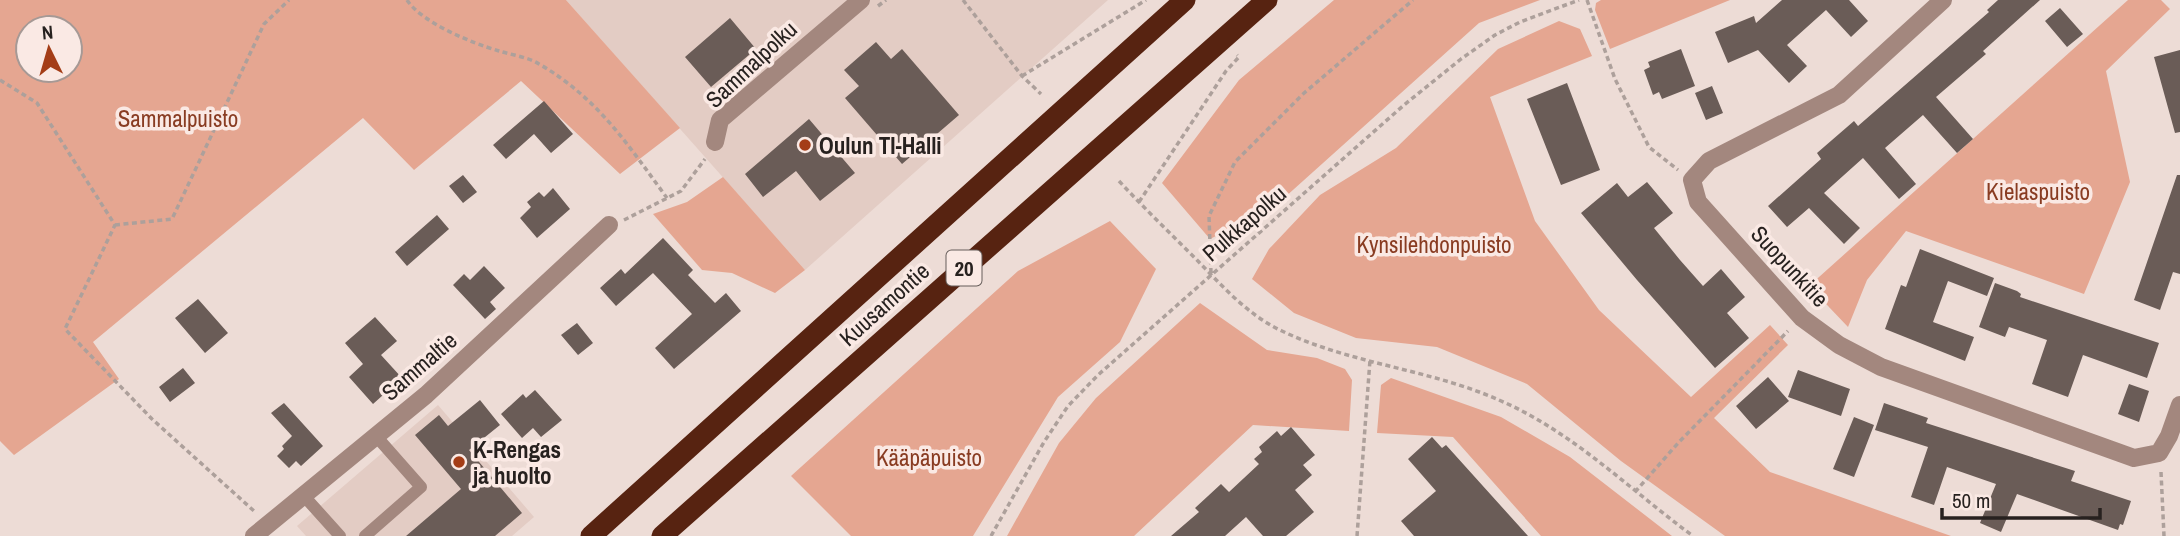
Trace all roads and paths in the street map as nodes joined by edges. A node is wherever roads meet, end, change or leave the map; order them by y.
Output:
1 (289, 0) edge
2 (407, 0) edge
3 (861, 0) edge
4 (962, 0) edge
5 (1146, 0) edge
6 (1185, 0) edge
7 (1267, 0) edge
8 (1413, 0) edge
9 (1578, 0) edge
10 (1587, 0) edge
11 (1943, 0) edge
12 (1239, 57) dead end
13 (1022, 76) junction
14 (0, 80) edge
15 (1041, 94) dead end
16 (715, 142) joint
17 (1692, 180) junction
18 (1119, 181) dead end
19 (667, 198) junction
20 (1139, 202) junction
21 (115, 225) junction
22 (609, 225) joint
23 (1211, 275) junction
24 (1802, 318) junction
25 (1370, 360) junction
26 (2180, 405) edge
27 (376, 436) junction
28 (2159, 453) junction
29 (1636, 492) junction
30 (304, 496) junction
31 (254, 511) dead end
32 (254, 536) edge
33 (340, 536) edge
34 (366, 536) edge
35 (591, 536) edge
36 (662, 536) edge
37 (991, 536) edge
38 (1357, 536) edge
39 (1693, 536) edge
40 (2164, 536) edge

1 - 21 path
2 - 19 path
3 - 16 street, Sammalpolku
4 - 13 path
5 - 13 path
6 - 35 highway, Kuusamontie / 20
7 - 36 highway, Kuusamontie / 20
8 - 23 path
9 - 23 path, Pulkkapolku
10 - 17 path
11 - 17 street
12 - 20 path
13 - 15 path
14 - 21 path
16 - 19 path
17 - 24 street, Suopunkitie
18 - 20 path
19 - 22 path
20 - 23 path
21 - 31 path
22 - 27 street, Sammaltie
23 - 25 path
23 - 37 path, Pulkkapolku
24 - 28 street, Suopunkitie
24 - 29 path
25 - 29 path
25 - 38 path
26 - 28 street
27 - 30 street, Sammaltie
27 - 34 lane
28 - 40 path
29 - 39 path
30 - 32 street, Sammaltie
30 - 33 lane

